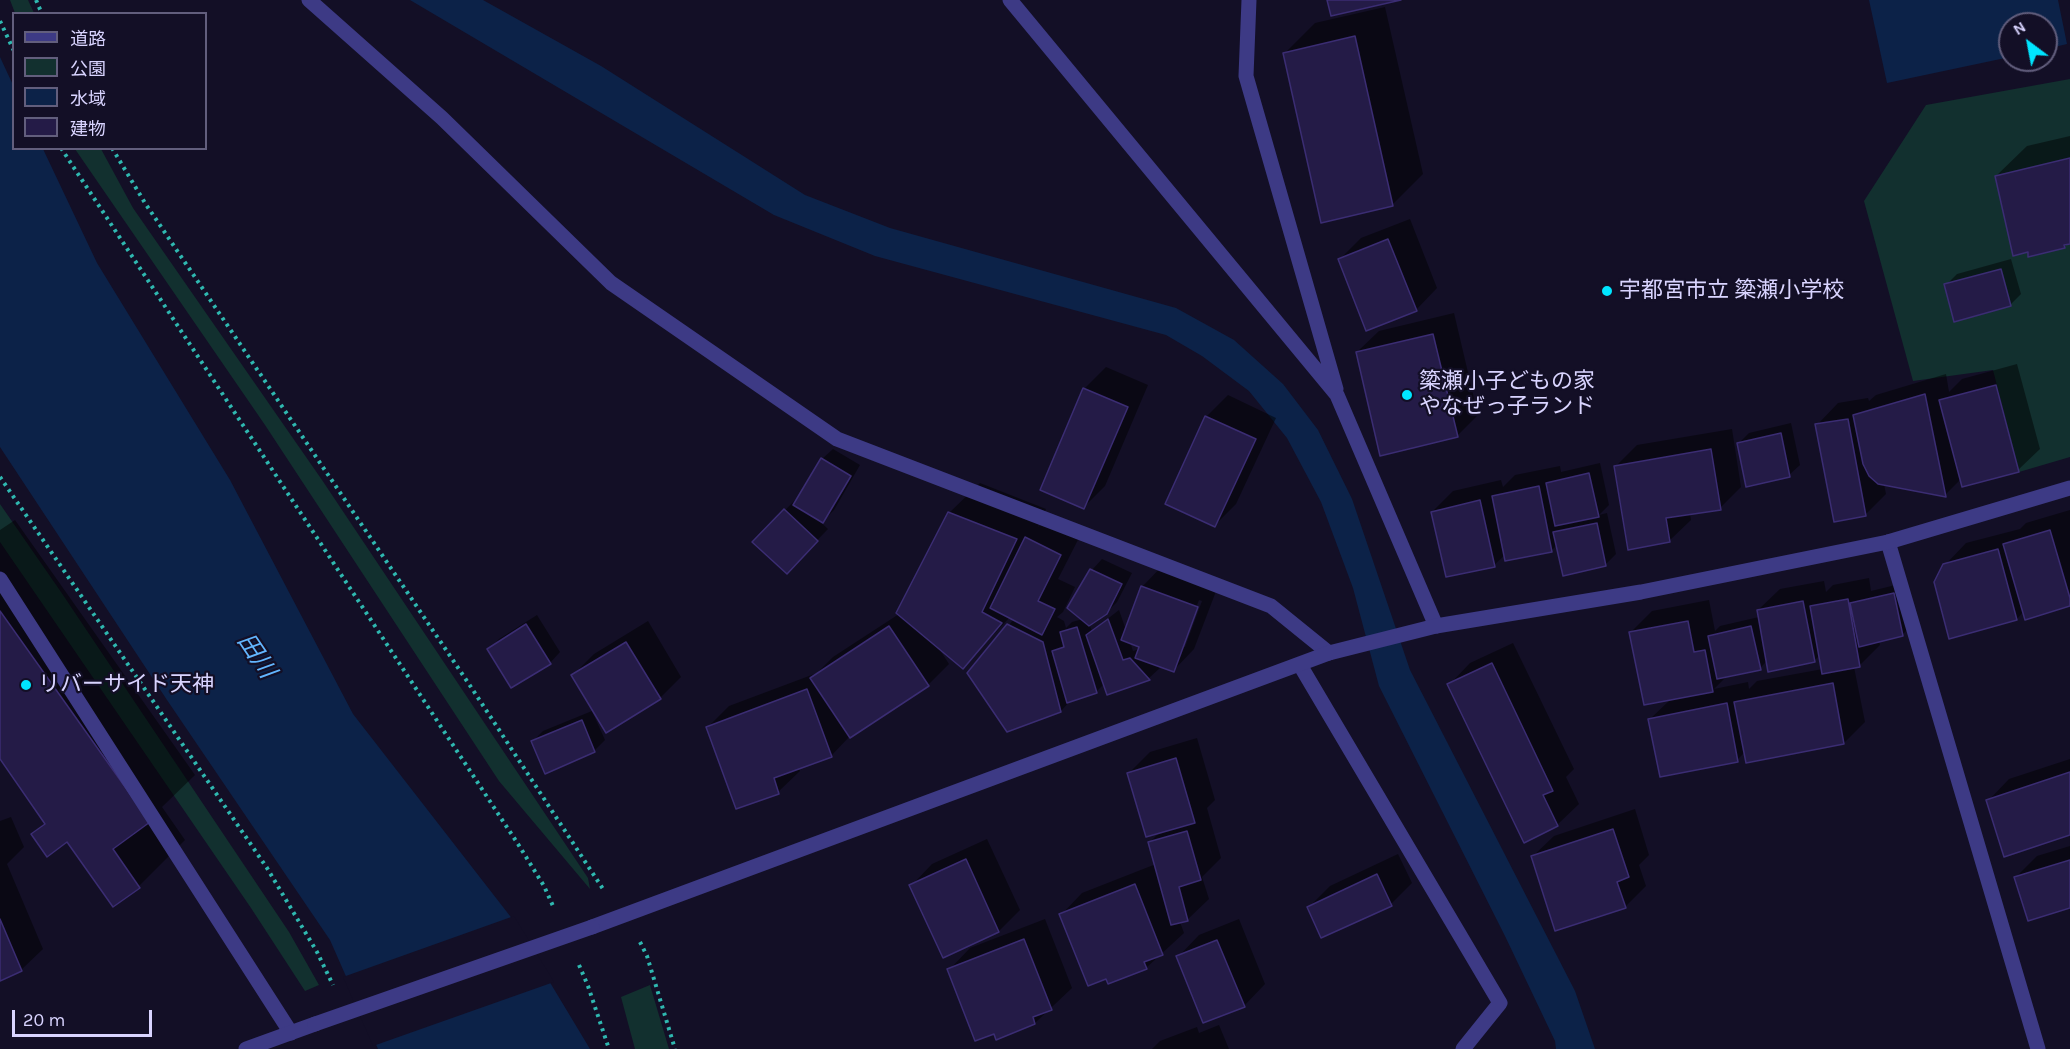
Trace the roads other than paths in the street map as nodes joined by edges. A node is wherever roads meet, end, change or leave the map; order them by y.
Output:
1 (309, 0) edge
2 (1010, 0) edge
3 (1250, 0) edge
4 (1337, 395) junction
5 (2070, 488) edge
6 (1888, 542) junction
7 (0, 579) edge
8 (1436, 626) junction
9 (1329, 653) junction
10 (1300, 665) junction
11 (291, 1033) junction
12 (246, 1049) edge
13 (1463, 1049) edge
14 (2038, 1049) edge

1 - 9 street
2 - 4 street
3 - 4 street
4 - 8 street
5 - 6 street
6 - 8 street
6 - 14 street
7 - 11 street
8 - 9 street
9 - 10 street
10 - 11 street, bridge
10 - 13 street
11 - 12 street

